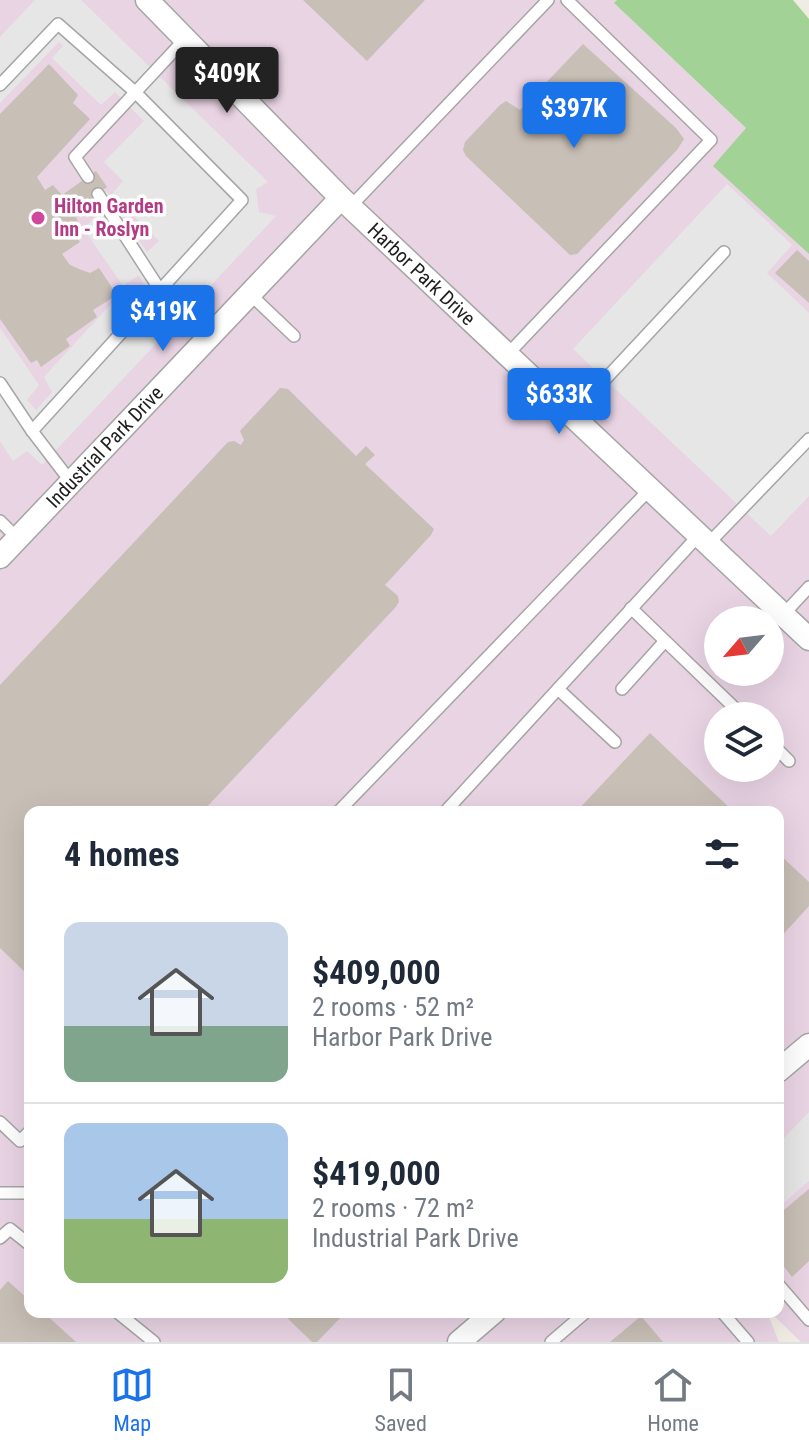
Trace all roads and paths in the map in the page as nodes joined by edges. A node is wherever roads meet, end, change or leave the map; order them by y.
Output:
1 (147, 0) edge
2 (548, 0) edge
3 (567, 0) edge
4 (185, 39) junction
5 (0, 85) edge
6 (135, 92) junction
7 (88, 177) dead end
8 (98, 194) dead end
9 (346, 202) junction
10 (724, 252) dead end
11 (160, 290) junction
12 (250, 294) junction
13 (294, 336) dead end
14 (507, 355) junction
15 (0, 383) edge
16 (571, 416) junction
17 (32, 431) junction
18 (809, 439) edge
19 (71, 482) junction
20 (649, 490) junction
21 (0, 521) edge
22 (18, 539) junction
23 (703, 540) junction
24 (0, 557) edge
25 (809, 587) edge
26 (773, 606) edge
27 (631, 608) junction
28 (784, 614) edge
29 (784, 616) edge
30 (809, 639) edge
31 (665, 641) junction
32 (558, 689) junction
33 (622, 689) dead end
34 (728, 702) edge
35 (615, 742) dead end
36 (784, 756) edge
37 (789, 761) dead end
38 (344, 806) edge
39 (451, 806) edge
40 (809, 1045) edge
41 (784, 1066) edge
42 (0, 1122) edge
43 (24, 1137) edge
44 (0, 1193) edge
45 (24, 1193) edge
46 (0, 1238) edge
47 (24, 1240) edge
48 (784, 1291) edge
49 (124, 1318) edge
50 (487, 1318) edge
51 (579, 1318) edge
52 (727, 1318) edge
53 (809, 1320) edge
54 (154, 1342) edge
55 (459, 1342) edge
56 (551, 1342) edge
57 (748, 1342) edge

1 - 4 street, Harbor Park Drive
2 - 9 lane
3 - 14 lane
4 - 6 lane
4 - 9 street, Harbor Park Drive
5 - 6 lane
6 - 7 lane
6 - 11 lane
8 - 11 lane
9 - 12 street, Industrial Park Drive
9 - 14 street, Harbor Park Drive
10 - 16 lane
11 - 17 lane
12 - 13 lane
12 - 19 street, Industrial Park Drive
14 - 16 street, Harbor Park Drive
15 - 17 lane
16 - 20 street, Harbor Park Drive
17 - 19 lane
18 - 23 lane
19 - 22 street, Industrial Park Drive
20 - 23 street, Harbor Park Drive
20 - 38 lane
21 - 22 lane
22 - 24 street, Industrial Park Drive
23 - 26 street, Harbor Park Drive
23 - 27 lane
25 - 28 lane
27 - 31 lane
27 - 32 lane
29 - 30 street, Harbor Park Drive
31 - 33 lane
31 - 34 lane
32 - 35 lane
32 - 39 lane
36 - 37 lane
40 - 41 street
42 - 43 lane
44 - 45 lane
46 - 47 lane
48 - 53 lane
49 - 54 lane
50 - 55 street
51 - 56 lane
52 - 57 lane

